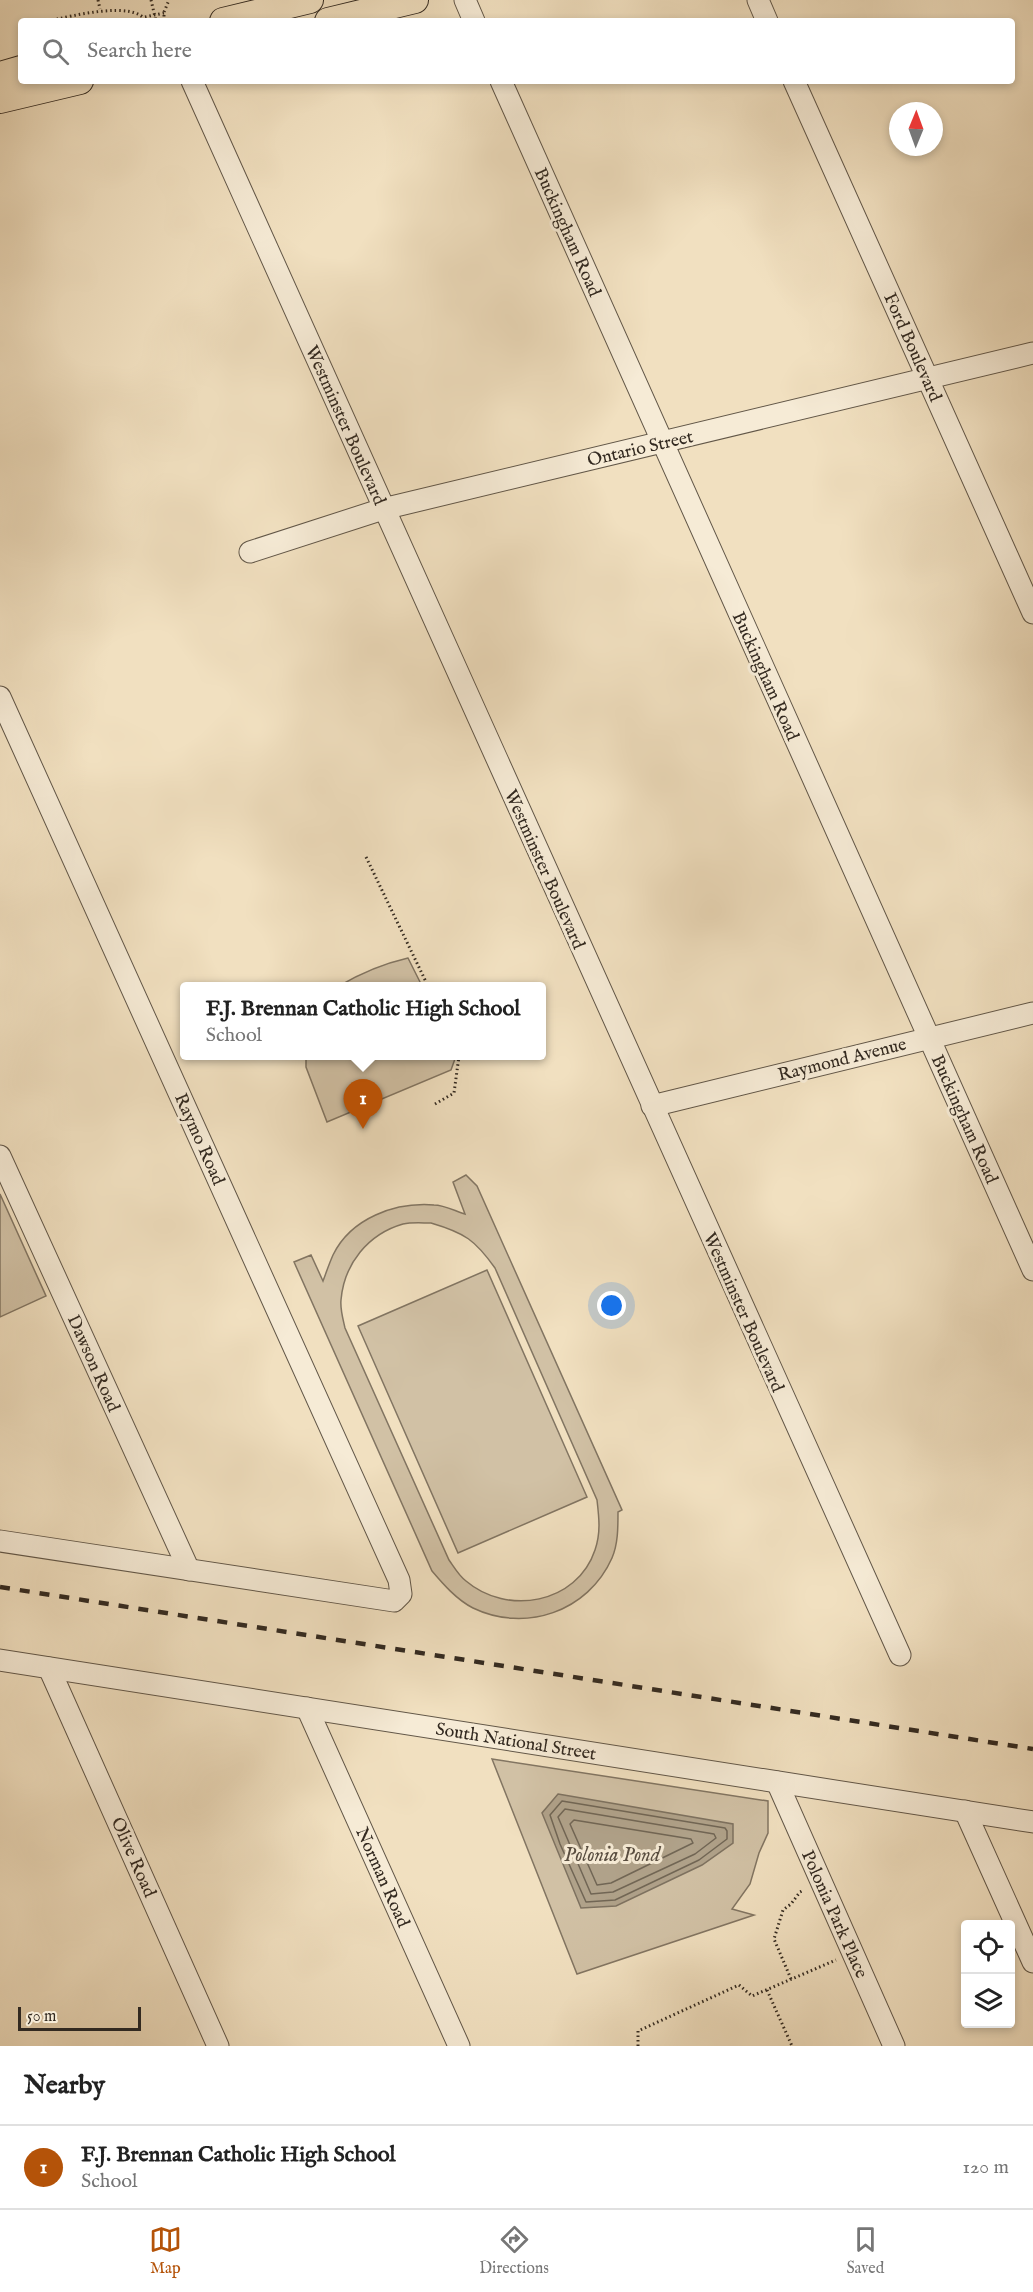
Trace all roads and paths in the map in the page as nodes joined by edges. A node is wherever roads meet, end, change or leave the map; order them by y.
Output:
1 (98, 0) edge
2 (151, 0) edge
3 (170, 0) edge
4 (310, 0) edge
5 (415, 0) edge
6 (465, 0) edge
7 (758, 0) edge
8 (117, 4) dead end
9 (125, 6) dead end
10 (100, 9) junction
11 (57, 12) dead end
12 (164, 12) junction
13 (155, 16) junction
14 (58, 18) edge
15 (62, 18) edge
16 (144, 18) edge
17 (148, 18) edge
18 (164, 18) edge
19 (235, 18) edge
20 (340, 18) edge
21 (473, 18) edge
22 (766, 18) edge
23 (18, 70) edge
24 (0, 75) edge
25 (67, 84) edge
26 (193, 84) edge
27 (502, 84) edge
28 (795, 84) edge
29 (0, 100) edge
30 (1033, 353) edge
31 (927, 380) junction
32 (662, 444) junction
33 (383, 509) junction
34 (250, 552) dead end
35 (1033, 613) edge
36 (0, 697) edge
37 (366, 857) dead end
38 (426, 982) edge
39 (1033, 1013) edge
40 (928, 1038) junction
41 (458, 1060) edge
42 (435, 1104) dead end
43 (652, 1106) junction
44 (0, 1156) edge
45 (1033, 1270) edge
46 (0, 1541) edge
47 (189, 1570) junction
48 (900, 1655) dead end
49 (0, 1660) edge
50 (50, 1668) junction
51 (306, 1708) junction
52 (777, 1782) junction
53 (965, 1811) junction
54 (1033, 1822) edge
55 (807, 1888) dead end
56 (844, 1956) dead end
57 (1033, 1962) edge
58 (791, 1979) junction
59 (767, 1990) junction
60 (218, 2046) edge
61 (459, 2046) edge
62 (638, 2046) edge
63 (792, 2046) edge
64 (894, 2046) edge

1 - 10 path
2 - 13 path
3 - 12 path
4 - 19 main road
5 - 20 main road
6 - 21 street
7 - 22 street
8 - 10 path
9 - 16 path
10 - 15 path
11 - 14 path
12 - 13 path
12 - 18 path
13 - 17 path
23 - 24 main road
25 - 29 main road
26 - 33 street, Westminster Boulevard
27 - 32 street, Buckingham Road
28 - 31 street, Ford Boulevard
30 - 31 street, Ontario Street
31 - 32 street, Ontario Street
31 - 35 street, Ford Boulevard
32 - 33 street, Ontario Street
32 - 40 street, Buckingham Road
33 - 34 street, Ontario Street
33 - 43 street, Westminster Boulevard
36 - 47 street, Raymo Road
37 - 38 path
39 - 40 street, Raymond Avenue
40 - 43 street, Raymond Avenue
40 - 45 street, Buckingham Road
41 - 42 path
43 - 48 street, Westminster Boulevard
44 - 47 street, Dawson Road
46 - 47 street
49 - 50 street, South National Street
50 - 51 street, South National Street
50 - 60 street, Olive Road
51 - 52 street, South National Street
51 - 61 street, Norman Road
52 - 53 street, South National Street
52 - 64 street, Polonia Park Place
53 - 54 street, South National Street
53 - 57 street
55 - 58 path
56 - 58 path
58 - 59 path
59 - 62 path
59 - 63 path

